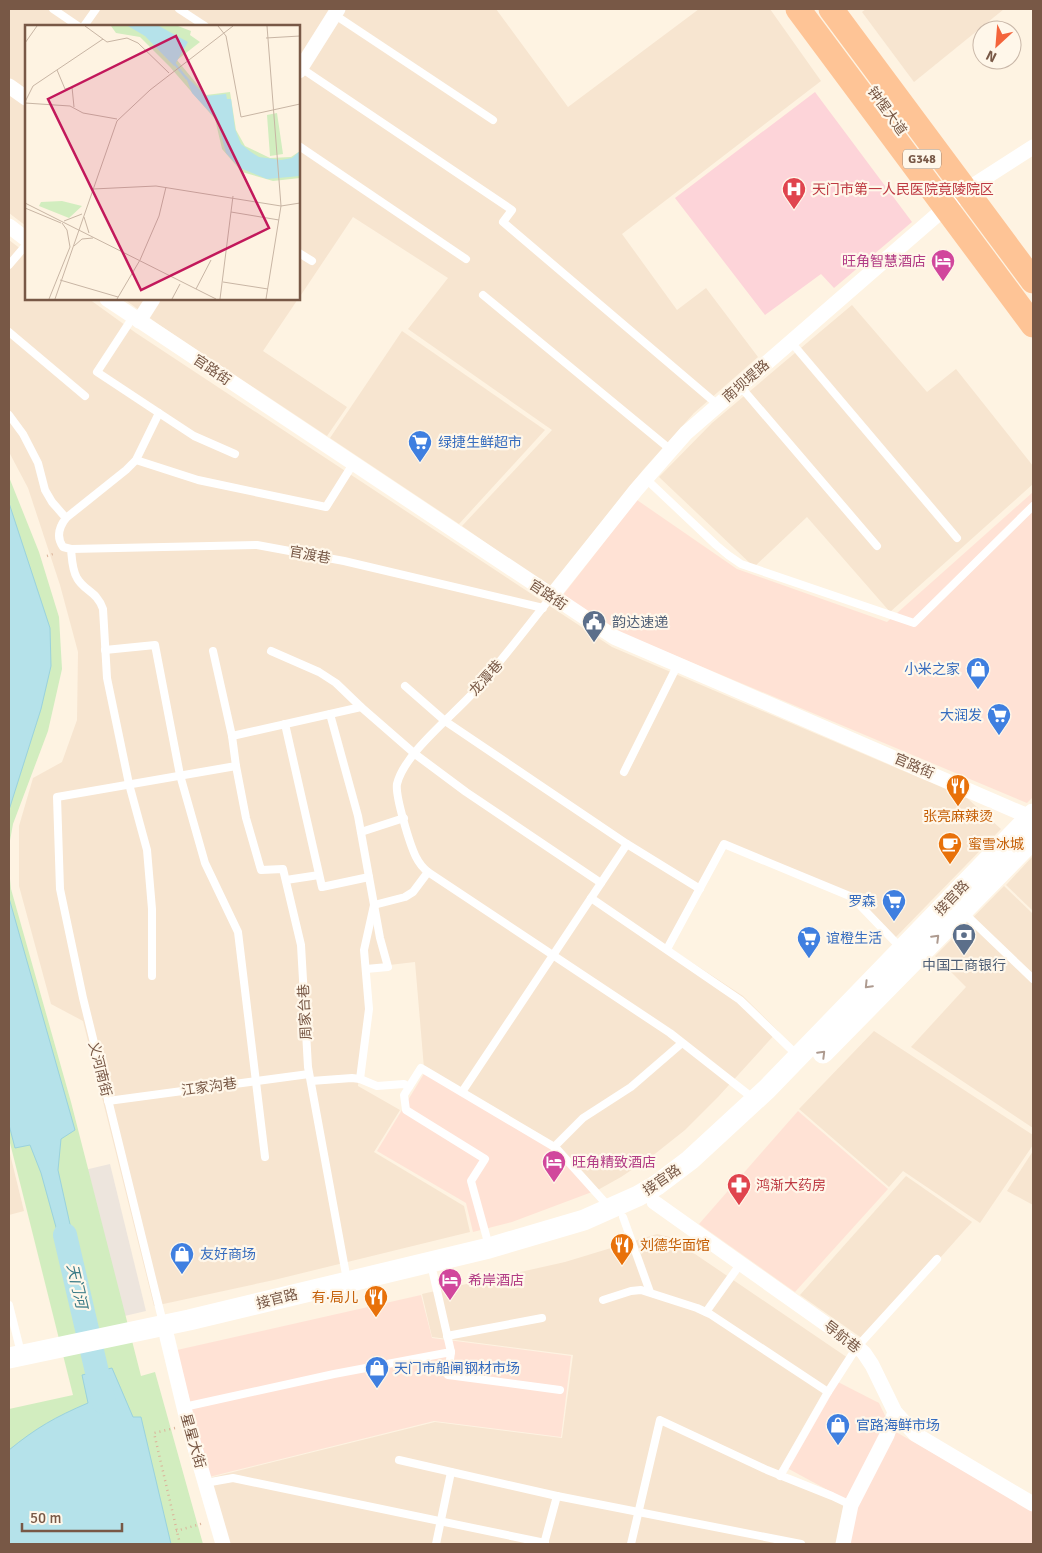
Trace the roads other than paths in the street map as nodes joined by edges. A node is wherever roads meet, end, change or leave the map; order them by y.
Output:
1 (53, 9) edge
2 (96, 9) edge
3 (179, 9) edge
4 (798, 9) edge
5 (811, 9) edge
6 (831, 9) edge
7 (844, 9) edge
8 (337, 12) edge
9 (77, 25) edge
10 (85, 25) edge
11 (203, 25) edge
12 (300, 70) edge
13 (9, 86) edge
14 (25, 97) edge
15 (493, 120) dead end
16 (300, 147) edge
17 (1033, 147) edge
18 (960, 196) junction
19 (9, 226) edge
20 (25, 238) edge
21 (25, 246) edge
22 (300, 254) edge
23 (466, 259) dead end
24 (312, 261) dead end
25 (1033, 264) edge
26 (9, 265) edge
27 (1033, 281) edge
28 (483, 295) dead end
29 (108, 300) edge
30 (152, 300) edge
31 (1033, 310) edge
32 (136, 319) junction
33 (1033, 325) edge
34 (9, 332) edge
35 (791, 342) junction
36 (740, 386) junction
37 (85, 396) dead end
38 (718, 405) junction
39 (158, 413) junction
40 (9, 415) edge
41 (672, 450) junction
42 (235, 454) dead end
43 (136, 460) junction
44 (353, 464) junction
45 (646, 479) junction
46 (1033, 506) edge
47 (66, 518) junction
48 (957, 538) dead end
49 (876, 546) dead end
50 (71, 550) junction
51 (547, 603) junction
52 (105, 650) junction
53 (213, 651) dead end
54 (271, 651) dead end
55 (677, 666) junction
56 (405, 686) dead end
57 (361, 707) junction
58 (330, 714) junction
59 (445, 721) junction
60 (285, 724) junction
61 (232, 736) junction
62 (415, 754) junction
63 (236, 766) junction
64 (624, 772) dead end
65 (180, 775) junction
66 (129, 784) junction
67 (1032, 815) edge
68 (404, 818) junction
69 (361, 832) junction
70 (1033, 839) edge
71 (627, 844) junction
72 (428, 872) junction
73 (319, 875) junction
74 (369, 877) junction
75 (286, 880) junction
76 (601, 883) junction
77 (700, 889) junction
78 (591, 898) junction
79 (374, 905) junction
80 (962, 911) junction
81 (667, 949) junction
82 (902, 950) junction
83 (553, 955) junction
84 (366, 969) junction
85 (152, 976) dead end
86 (1033, 979) edge
87 (682, 1043) junction
88 (799, 1056) junction
89 (310, 1077) junction
90 (360, 1079) junction
91 (255, 1081) junction
92 (409, 1087) junction
93 (462, 1092) junction
94 (108, 1101) junction
95 (756, 1101) junction
96 (554, 1147) junction
97 (265, 1157) dead end
98 (654, 1202) junction
99 (617, 1213) junction
100 (490, 1248) junction
101 (937, 1259) dead end
102 (741, 1263) junction
103 (433, 1273) junction
104 (347, 1282) junction
105 (650, 1292) junction
106 (602, 1300) dead end
107 (9, 1305) edge
108 (706, 1312) junction
109 (542, 1318) dead end
110 (165, 1331) junction
111 (447, 1336) junction
112 (857, 1347) junction
113 (451, 1352) junction
114 (13, 1362) edge
115 (560, 1390) dead end
116 (828, 1392) junction
117 (184, 1406) junction
118 (895, 1412) junction
119 (399, 1460) dead end
120 (451, 1472) junction
121 (780, 1476) junction
122 (205, 1483) junction
123 (557, 1496) junction
124 (1033, 1504) edge
125 (852, 1505) junction
126 (639, 1512) junction
127 (440, 1521) junction
128 (544, 1543) edge
129 (224, 1544) edge
130 (436, 1544) edge
131 (631, 1544) edge
132 (801, 1544) edge
133 (843, 1544) edge

1 - 9 lane
2 - 10 lane
3 - 11 lane
4 - 18 highway
5 - 18 highway, 钟惺大道 / G348
6 - 18 highway, 钟惺大道 / G348
7 - 18 highway
8 - 12 street
8 - 15 lane
12 - 38 lane
13 - 14 street
16 - 23 lane
17 - 18 street, 南坝堤路
18 - 25 highway
18 - 27 highway, 钟惺大道 / G348
18 - 31 highway, 钟惺大道 / G348
18 - 33 highway
18 - 35 street, 南坝堤路
19 - 20 street
21 - 26 lane
22 - 24 lane
28 - 41 lane
29 - 32 street, 官路街
30 - 32 street
32 - 39 lane
32 - 44 street, 官路街
34 - 37 lane
35 - 36 street, 南坝堤路
35 - 48 lane
36 - 38 street, 南坝堤路
36 - 49 lane
38 - 41 street, 南坝堤路
39 - 42 lane
39 - 43 lane
40 - 47 lane
41 - 45 street, 南坝堤路
43 - 44 lane
43 - 47 lane
44 - 51 street, 官路街
45 - 46 lane
45 - 51 street, 南坝堤路
47 - 50 lane
50 - 51 lane, 官渡巷
50 - 52 lane
51 - 55 street, 官路街
51 - 59 lane, 龙潭巷
52 - 65 lane
52 - 66 lane
53 - 61 lane
54 - 57 lane
55 - 64 lane
55 - 67 street, 官路街
56 - 59 lane
57 - 58 lane
57 - 62 lane
58 - 60 lane
58 - 69 lane
59 - 62 lane, 龙潭巷
59 - 71 lane
60 - 61 lane
60 - 73 lane
61 - 63 lane
62 - 68 lane, 龙潭巷
62 - 76 lane
63 - 65 lane
63 - 75 lane
65 - 66 lane
65 - 91 lane
66 - 85 lane
66 - 94 lane, 义河南街
67 - 82 main road, 接官路
68 - 69 lane
68 - 72 lane, 龙潭巷
69 - 74 lane
70 - 80 main road, 接官路
71 - 76 lane
71 - 77 lane
72 - 79 lane
72 - 83 lane
73 - 74 lane
73 - 75 lane
74 - 79 lane
75 - 89 lane, 周家台巷
76 - 78 lane
77 - 81 lane
77 - 82 lane
78 - 81 lane
78 - 83 lane
79 - 84 lane
79 - 84 lane
80 - 86 lane
98 -> 80 main road, 接官路
81 - 88 lane
82 -> 88 main road, 接官路
83 - 87 lane
83 - 93 lane
84 - 90 lane
87 - 95 lane
87 - 96 lane
88 - 95 main road, 接官路
89 - 90 lane, 江家沟巷
89 - 91 lane, 江家沟巷
89 - 104 lane, 周家台巷
90 - 92 lane, 江家沟巷
91 - 94 lane, 江家沟巷
91 - 97 lane
92 - 93 lane
92 - 100 lane
93 - 96 lane
94 - 110 lane, 义河南街
95 - 99 main road, 接官路
96 - 99 lane
98 - 99 main road, 接官路
98 - 102 street, 导航巷
99 - 100 main road, 接官路
99 - 103 main road, 接官路
99 - 105 lane
100 - 104 main road, 接官路
101 - 112 lane
102 - 108 lane
102 - 112 street, 导航巷
103 - 110 main road, 接官路
103 - 111 lane
104 - 110 main road, 接官路
105 - 106 lane
105 - 108 lane
107 - 114 lane
108 - 116 lane
109 - 111 lane
110 - 114 main road
110 - 117 street, 星星大街
111 - 113 lane
112 - 116 lane
112 - 118 street, 导航巷
113 - 115 lane
113 - 117 lane
116 - 121 lane
117 - 122 street, 星星大街
118 - 124 street, 导航巷
118 - 125 street
119 - 120 lane
120 - 123 lane
120 - 127 lane
121 - 125 lane
121 - 126 lane
122 - 127 lane
122 - 129 street, 星星大街
123 - 126 lane
123 - 128 lane
125 - 133 street
126 - 131 lane
126 - 132 lane
127 - 128 lane
127 - 130 lane

